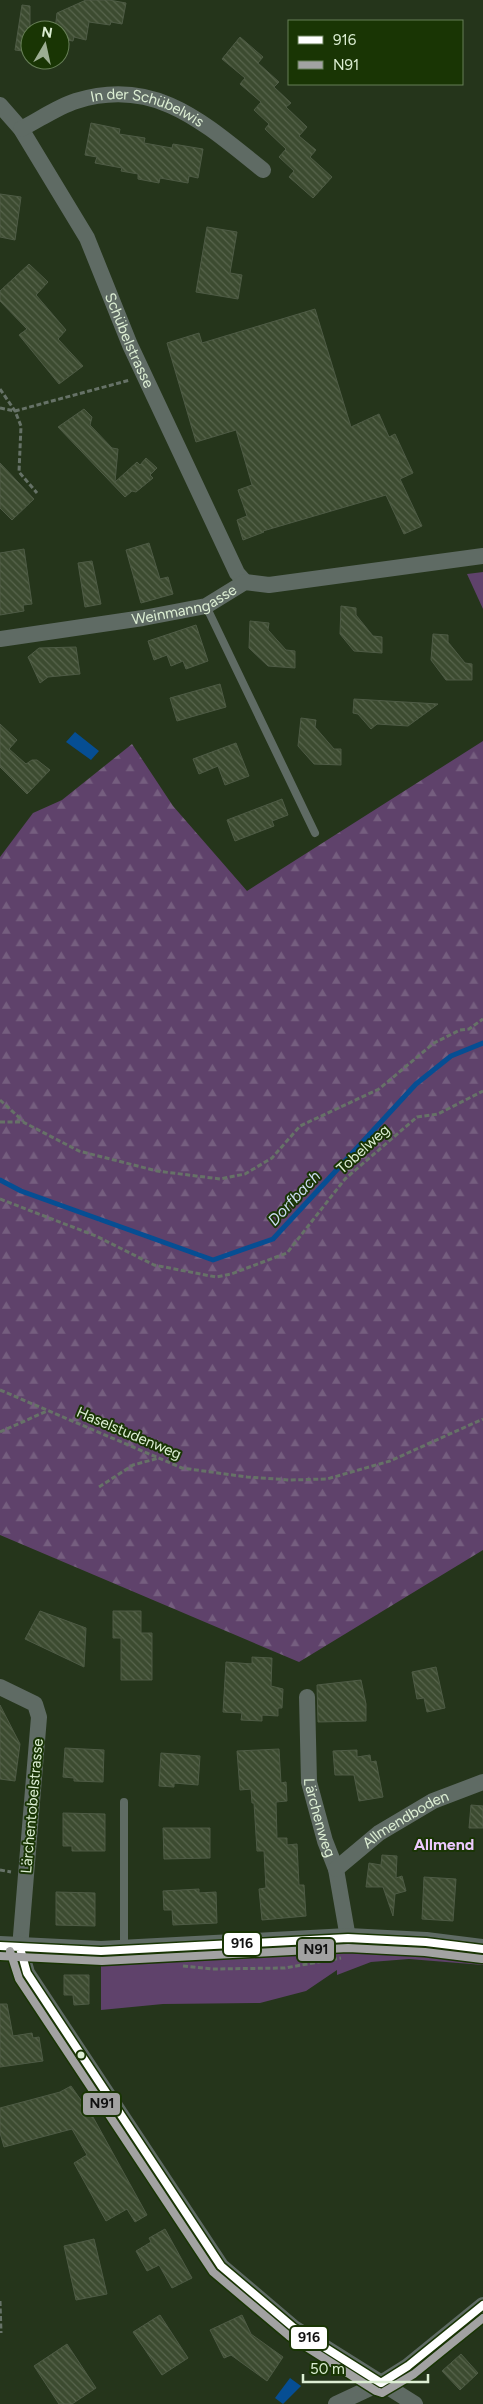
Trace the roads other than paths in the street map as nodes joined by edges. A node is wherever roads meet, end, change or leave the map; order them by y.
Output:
1 (0, 105) edge
2 (21, 129) junction
3 (263, 170) dead end
4 (483, 556) edge
5 (246, 582) junction
6 (206, 606) junction
7 (0, 639) edge
8 (315, 833) dead end
9 (0, 1687) edge
10 (307, 1697) dead end
11 (483, 1782) edge
12 (124, 1802) dead end
13 (336, 1869) junction
14 (348, 1938) junction
15 (0, 1946) edge
16 (20, 1948) junction
17 (483, 1948) edge
18 (124, 1950) junction
19 (483, 2305) edge
20 (381, 2382) junction
21 (336, 2404) edge
22 (415, 2404) edge

1 - 2 street, Schübelstrasse
2 - 3 street, In der Schübelwis
2 - 5 street, Schübelstrasse
4 - 5 street, Weinmanngasse
5 - 6 street, Weinmanngasse
6 - 7 street, Weinmanngasse
6 - 8 lane
9 - 16 street, Lärchentobelstrasse
10 - 13 street, Lärchenweg
11 - 13 street, Allmendboden
12 - 18 lane
13 - 14 street, Lärchenweg
14 - 17 street
14 - 18 street
15 - 16 street
16 - 18 street
16 - 20 street, Lärchentobelstrasse
19 - 20 street
20 - 21 street
20 - 22 street, Lärchentobelstrasse

